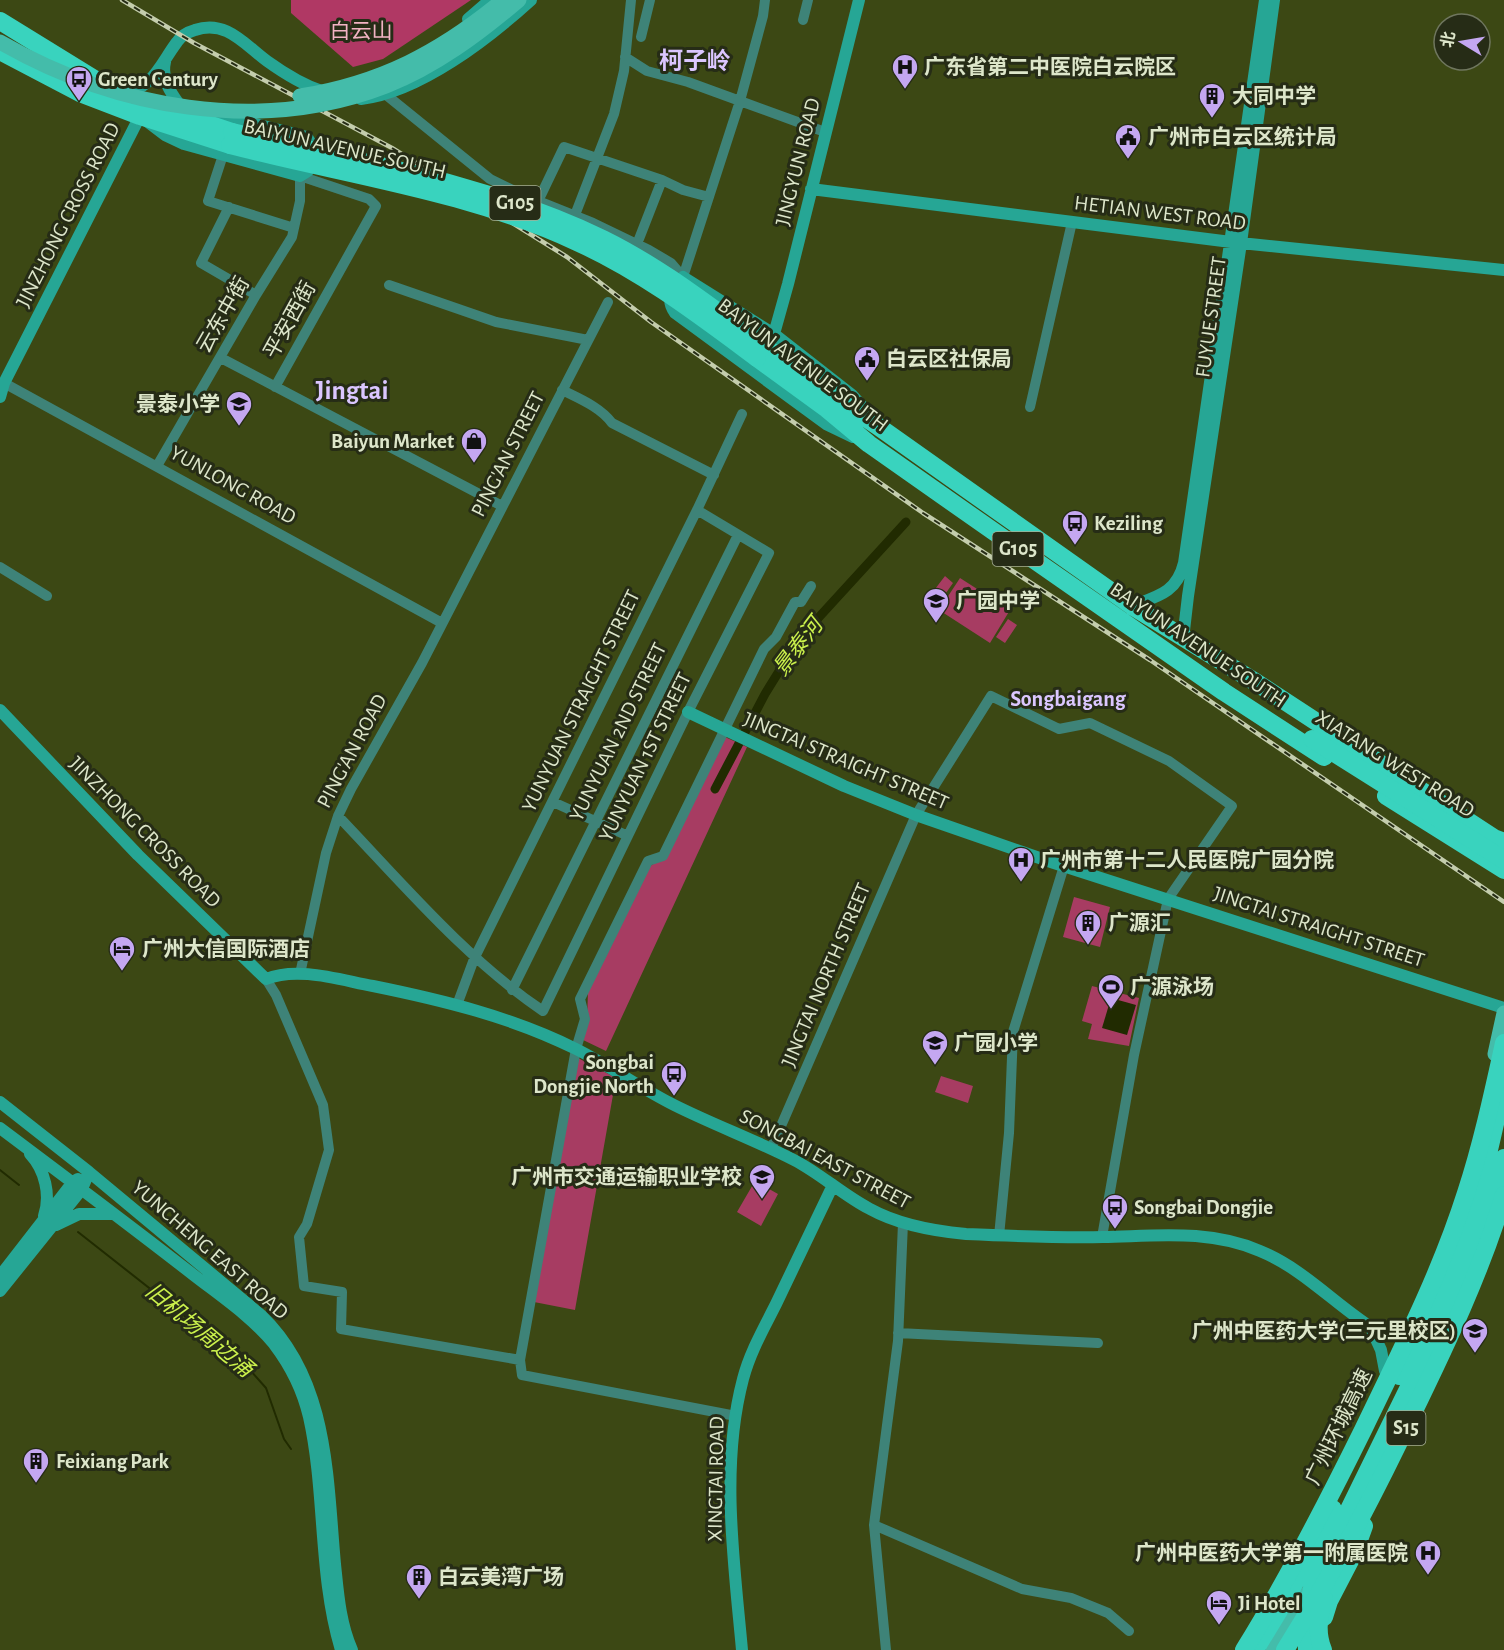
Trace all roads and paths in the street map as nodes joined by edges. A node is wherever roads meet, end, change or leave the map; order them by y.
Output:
1 (490, 0) edge
2 (503, 0) edge
3 (519, 0) edge
4 (531, 0) edge
5 (631, 0) edge
6 (650, 0) edge
7 (765, 0) edge
8 (808, 0) edge
9 (859, 0) edge
10 (1265, 0) edge
11 (1274, 0) edge
12 (803, 20) dead end
13 (0, 21) edge
14 (0, 31) edge
15 (641, 37) dead end
16 (0, 42) edge
17 (0, 51) edge
18 (625, 57) junction
19 (165, 59) junction
20 (309, 87) junction
21 (120, 92) junction
22 (385, 94) junction
23 (740, 101) junction
24 (181, 107) junction
25 (140, 116) junction
26 (825, 132) junction
27 (229, 144) junction
28 (596, 158) junction
29 (1246, 167) junction
30 (300, 176) junction
31 (662, 180) junction
32 (811, 189) junction
33 (541, 195) dead end
34 (709, 197) junction
35 (228, 207) junction
36 (575, 215) junction
37 (1072, 222) junction
38 (294, 228) junction
39 (636, 241) junction
40 (1236, 242) junction
41 (1504, 270) edge
42 (683, 276) junction
43 (619, 277) dead end
44 (389, 285) dead end
45 (256, 295) junction
46 (608, 302) dead end
47 (588, 340) junction
48 (766, 346) junction
49 (221, 358) junction
50 (4, 383) junction
51 (275, 387) junction
52 (562, 390) junction
53 (0, 397) edge
54 (1030, 407) dead end
55 (742, 414) dead end
56 (869, 444) junction
57 (157, 466) junction
58 (714, 475) junction
59 (502, 506) junction
60 (697, 510) junction
61 (738, 535) junction
62 (0, 567) edge
63 (811, 586) dead end
64 (47, 597) dead end
65 (1132, 606) junction
66 (442, 623) junction
67 (1183, 639) junction
68 (1168, 652) junction
69 (0, 710) edge
70 (688, 712) junction
71 (724, 729) junction
72 (1314, 736) junction
73 (553, 802) junction
74 (916, 815) junction
75 (339, 816) junction
76 (595, 821) junction
77 (627, 836) junction
78 (1501, 844) edge
79 (1484, 859) junction
80 (1504, 860) edge
81 (1064, 867) junction
82 (1504, 870) edge
83 (1168, 899) junction
84 (474, 959) junction
85 (300, 974) junction
86 (266, 979) junction
87 (512, 990) junction
88 (457, 1005) junction
89 (1504, 1008) edge
90 (1504, 1013) edge
91 (1504, 1043) edge
92 (576, 1049) junction
93 (1503, 1086) edge
94 (0, 1102) edge
95 (1482, 1115) junction
96 (0, 1128) edge
97 (47, 1138) junction
98 (21, 1144) junction
99 (771, 1149) junction
100 (36, 1154) junction
101 (1504, 1158) edge
102 (89, 1172) junction
103 (833, 1185) junction
104 (78, 1186) junction
105 (1504, 1195) edge
106 (115, 1214) junction
107 (1504, 1214) edge
108 (903, 1223) junction
109 (46, 1226) junction
110 (999, 1236) junction
111 (1102, 1237) junction
112 (2, 1274) edge
113 (0, 1291) edge
114 (1428, 1317) junction
115 (1370, 1327) junction
116 (1405, 1329) junction
117 (898, 1333) junction
118 (1098, 1343) dead end
119 (520, 1360) junction
120 (1385, 1371) junction
121 (1400, 1410) junction
122 (1381, 1413) junction
123 (736, 1416) junction
124 (1351, 1440) junction
125 (1406, 1442) junction
126 (1348, 1478) junction
127 (1381, 1492) junction
128 (1354, 1501) junction
129 (1314, 1514) junction
130 (874, 1525) junction
131 (1364, 1526) junction
132 (1317, 1541) junction
133 (1313, 1583) junction
134 (1129, 1630) dead end
135 (1260, 1647) edge
136 (341, 1650) edge
137 (352, 1650) edge
138 (742, 1650) edge
139 (886, 1650) edge
140 (1237, 1650) edge
141 (1244, 1650) edge
142 (1285, 1650) edge
143 (1307, 1650) edge
144 (1322, 1650) edge

1 - 20 street
2 - 14 main road, bridge
3 - 16 main road, bridge
4 - 22 street
5 - 18 street
6 - 15 street
7 - 23 street
8 - 12 street
9 - 26 street, JINGYUN ROAD
10 - 29 street, FUYUE STREET
11 - 29 street, FUYUE STREET
13 - 21 highway, BAIYUN AVENUE SOUTH / G105
17 - 25 highway, BAIYUN AVENUE SOUTH / G105
18 - 23 street
18 - 28 street
19 - 20 street
19 - 21 street
19 - 24 street
20 - 22 street
21 - 24 street
21 - 27 highway, BAIYUN AVENUE SOUTH / G105
22 - 36 street
23 - 26 street
23 - 34 street
24 - 30 street
25 - 27 highway, BAIYUN AVENUE SOUTH / G105
25 - 50 street, JINZHONG CROSS ROAD
26 - 32 street, JINGYUN ROAD
27 - 30 street
27 - 35 street
27 - 48 highway, BAIYUN AVENUE SOUTH / G105, bridge
28 - 31 street
28 - 33 street
28 - 36 street
29 - 40 street, FUYUE STREET
30 - 38 street, 云东中街
30 - 51 street, 平安西街
31 - 34 street
31 - 39 street
32 - 37 street, HETIAN WEST ROAD
32 - 48 street, JINGYUN ROAD
34 - 42 street
35 - 38 street
35 - 45 street
36 - 39 street
37 - 40 street, HETIAN WEST ROAD
37 - 54 street
38 - 45 street, 云东中街
39 - 42 street
39 - 43 street
40 - 41 street, HETIAN WEST ROAD
40 - 65 street, FUYUE STREET
40 - 67 street, FUYUE STREET
42 - 48 street
42 - 56 street
44 - 47 street
45 - 49 street, 云东中街
46 - 47 street, PING'AN STREET
47 - 52 street, PING'AN STREET
48 - 56 highway, BAIYUN AVENUE SOUTH / G105
48 - 65 highway, BAIYUN AVENUE SOUTH / G105
49 - 51 street
49 - 57 street, 云东中街
50 - 53 street, JINZHONG CROSS ROAD
50 - 57 street, YUNLONG ROAD
51 - 59 street, 平安西街
52 - 58 street
52 - 59 street, PING'AN STREET
55 - 58 street, YUNYUAN STRAIGHT STREET
56 - 68 highway, BAIYUN AVENUE SOUTH / G105
57 - 66 street, YUNLONG ROAD
58 - 60 street, YUNYUAN STRAIGHT STREET
59 - 66 street, PING'AN STREET
60 - 61 street
60 - 73 street, YUNYUAN STRAIGHT STREET
61 - 70 street, YUNYUAN 1ST STREET
61 - 76 street, YUNYUAN 2ND STREET
62 - 64 street
63 - 71 street
65 - 67 highway, BAIYUN AVENUE SOUTH / G105
66 - 75 street, PING'AN ROAD
67 - 72 highway, XIATANG WEST ROAD / G105
67 - 78 highway, BAIYUN AVENUE SOUTH
68 - 72 highway, XIATANG WEST ROAD / G105
68 - 79 highway, BAIYUN AVENUE SOUTH
69 - 86 street, JINZHONG CROSS ROAD
70 - 71 street, JINGTAI STRAIGHT STREET
70 - 77 street, YUNYUAN 1ST STREET
71 - 74 street, JINGTAI STRAIGHT STREET
71 - 92 street
72 - 78 highway, XIATANG WEST ROAD / G105
72 - 80 highway, XIATANG WEST ROAD / G105, bridge
73 - 76 street
73 - 84 street, YUNYUAN STRAIGHT STREET
74 - 81 street, JINGTAI STRAIGHT STREET
74 - 83 street, JINGTAI NORTH STREET
74 - 99 street, JINGTAI NORTH STREET
75 - 84 street
75 - 85 street, PING'AN ROAD
76 - 77 street
76 - 87 street, YUNYUAN 2ND STREET
77 - 87 street, YUNYUAN 1ST STREET
78 - 79 highway
79 - 82 highway, BAIYUN AVENUE SOUTH
81 - 83 street, JINGTAI STRAIGHT STREET
81 - 110 street
83 - 89 street, JINGTAI STRAIGHT STREET
83 - 111 street
84 - 87 street
84 - 88 street, YUNYUAN STRAIGHT STREET
85 - 86 street, SONGBAI EAST STREET
85 - 88 street, SONGBAI EAST STREET
86 - 119 street
88 - 92 street, SONGBAI EAST STREET
90 - 95 main road
91 - 141 highway, 广州环城高速 / S15, bridge
92 - 99 street, SONGBAI EAST STREET
92 - 119 street
93 - 95 main road
93 - 114 highway
94 - 97 street, YUNCHENG EAST ROAD
95 - 116 main road
96 - 98 street, YUNCHENG EAST ROAD
97 - 100 street
97 - 102 street, YUNCHENG EAST ROAD
98 - 100 street, YUNCHENG EAST ROAD
98 - 109 street
99 - 103 street, SONGBAI EAST STREET
100 - 104 street, YUNCHENG EAST ROAD
101 - 121 highway
102 - 104 street
102 - 137 street, YUNCHENG EAST ROAD
103 - 108 street, SONGBAI EAST STREET
103 - 123 street, XINGTAI ROAD
104 - 106 street, YUNCHENG EAST ROAD
104 - 109 street
105 - 142 highway, S15, bridge
106 - 109 street
106 - 136 street, YUNCHENG EAST ROAD
107 - 125 main road
108 - 110 street, SONGBAI EAST STREET
108 - 117 street
109 - 112 street
109 - 113 street
110 - 111 street, SONGBAI EAST STREET
111 - 115 street, SONGBAI EAST STREET
114 - 116 main road
114 - 122 highway
115 - 116 street
115 - 120 street
116 - 120 main road
117 - 118 street
117 - 130 street
119 - 123 street
120 - 122 main road
120 - 124 main road
121 - 125 main road
121 - 128 highway
122 - 126 highway
123 - 138 street, XINGTAI ROAD
124 - 126 main road
124 - 129 main road
125 - 127 main road
126 - 132 highway
127 - 128 main road
127 - 131 main road
128 - 133 highway
129 - 132 main road
129 - 140 main road
130 - 134 street
130 - 139 street
131 - 144 highway
131 - 144 highway, bridge
132 - 135 highway
133 - 135 main road
133 - 143 highway

